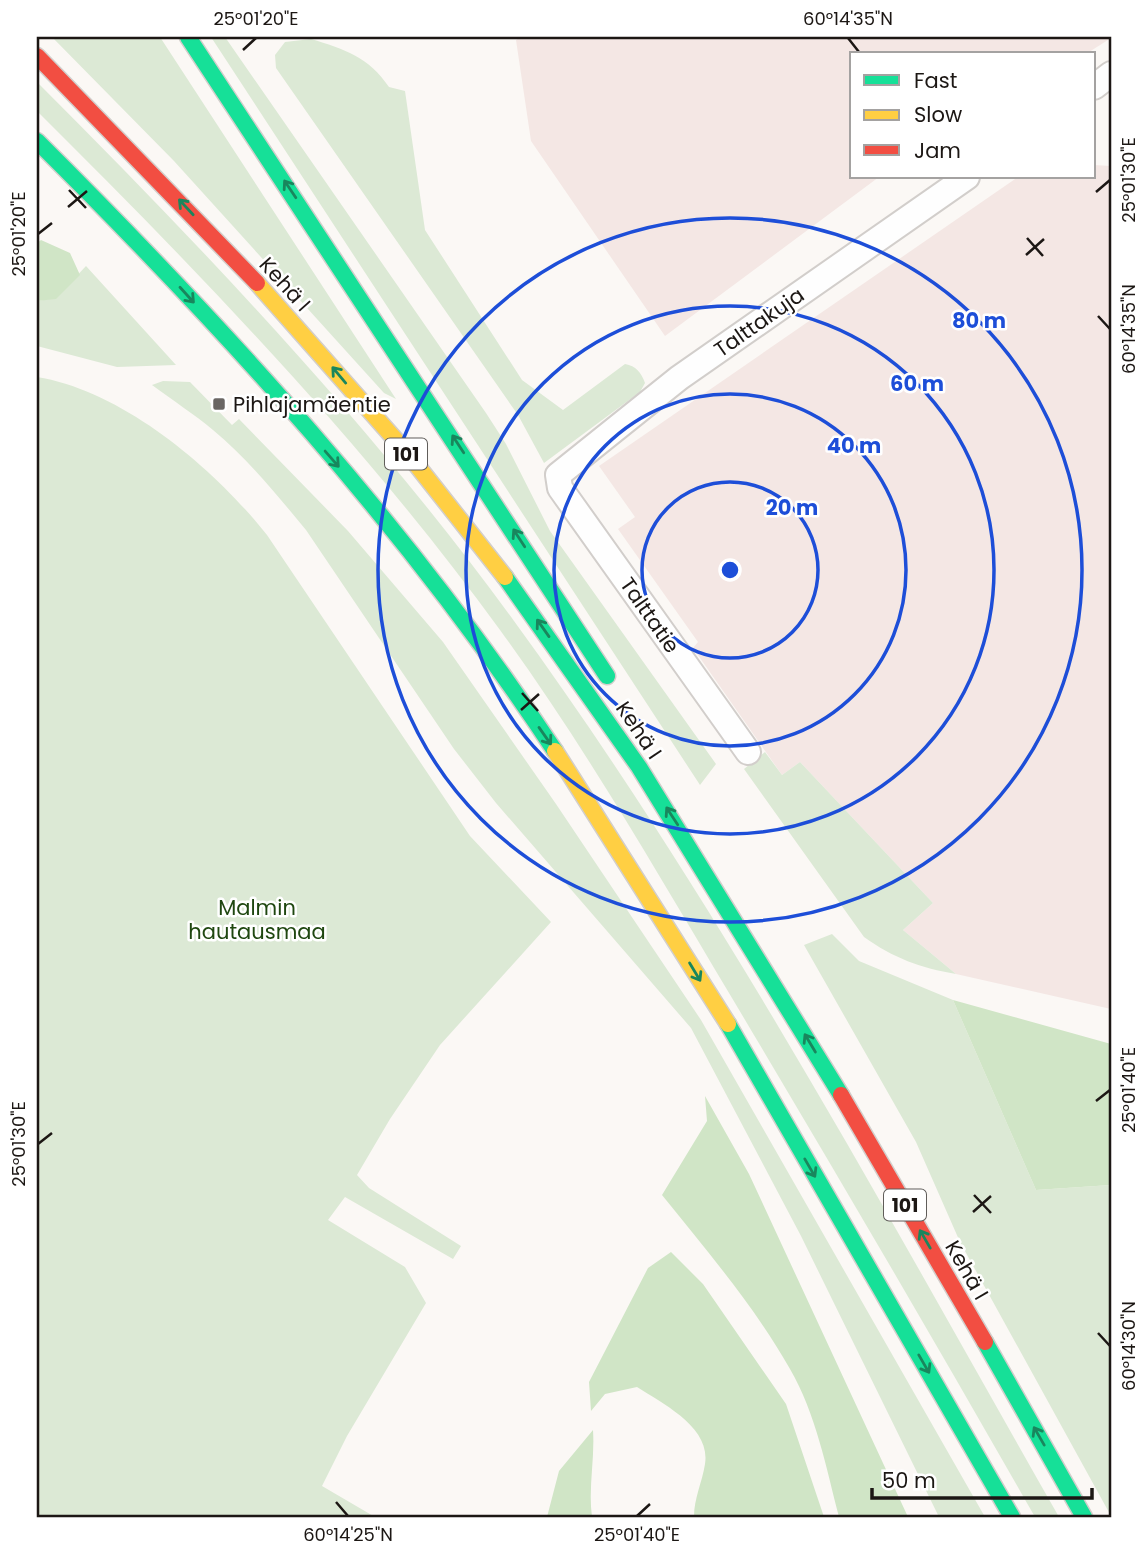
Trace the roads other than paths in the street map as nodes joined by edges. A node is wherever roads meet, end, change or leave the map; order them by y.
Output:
1 (188, 37) edge
2 (37, 56) edge
3 (1111, 74) edge
4 (1096, 85) edge
5 (37, 141) edge
6 (966, 178) edge
7 (558, 475) joint
8 (612, 685) dead end
9 (748, 752) dead end
10 (686, 812) dead end
11 (722, 894) junction
12 (1012, 1517) edge
13 (1084, 1517) edge

8 -> 1 highway
11 -> 2 highway, Kehä I / 101
3 - 4 street
5 -> 12 highway
6 - 7 street, Talttakuja
7 - 9 street, Talttatie
10 - 11 highway
13 -> 11 highway, Kehä I / 101

